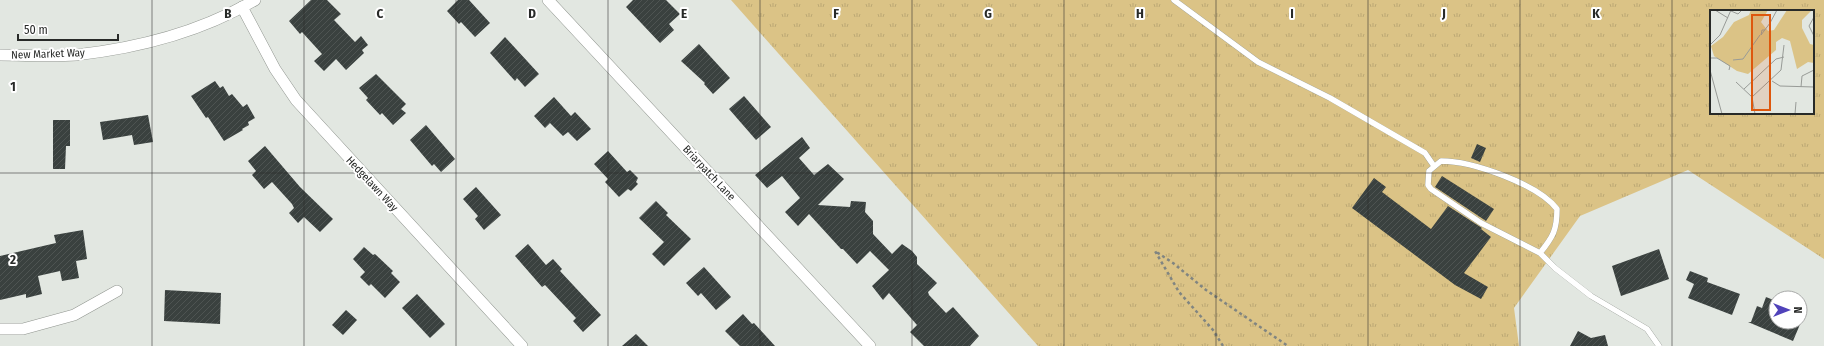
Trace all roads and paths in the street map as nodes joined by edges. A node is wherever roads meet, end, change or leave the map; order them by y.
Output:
1 (255, 0) edge
2 (548, 0) edge
3 (1174, 0) edge
4 (242, 8) junction
5 (0, 55) edge
6 (1434, 166) junction
7 (1540, 253) junction
8 (117, 291) dead end
9 (0, 329) edge
10 (522, 346) edge
11 (870, 346) edge
12 (1223, 346) edge
13 (1288, 346) edge
14 (1659, 346) edge

1 - 4 street, New Market Way
2 - 11 street, Briarpatch Lane
3 - 6 lane
4 - 5 street, New Market Way
4 - 10 street, Hedgelawn Way
6 - 7 lane
6 - 7 lane
7 - 14 lane
8 - 9 street
12 - 13 path

